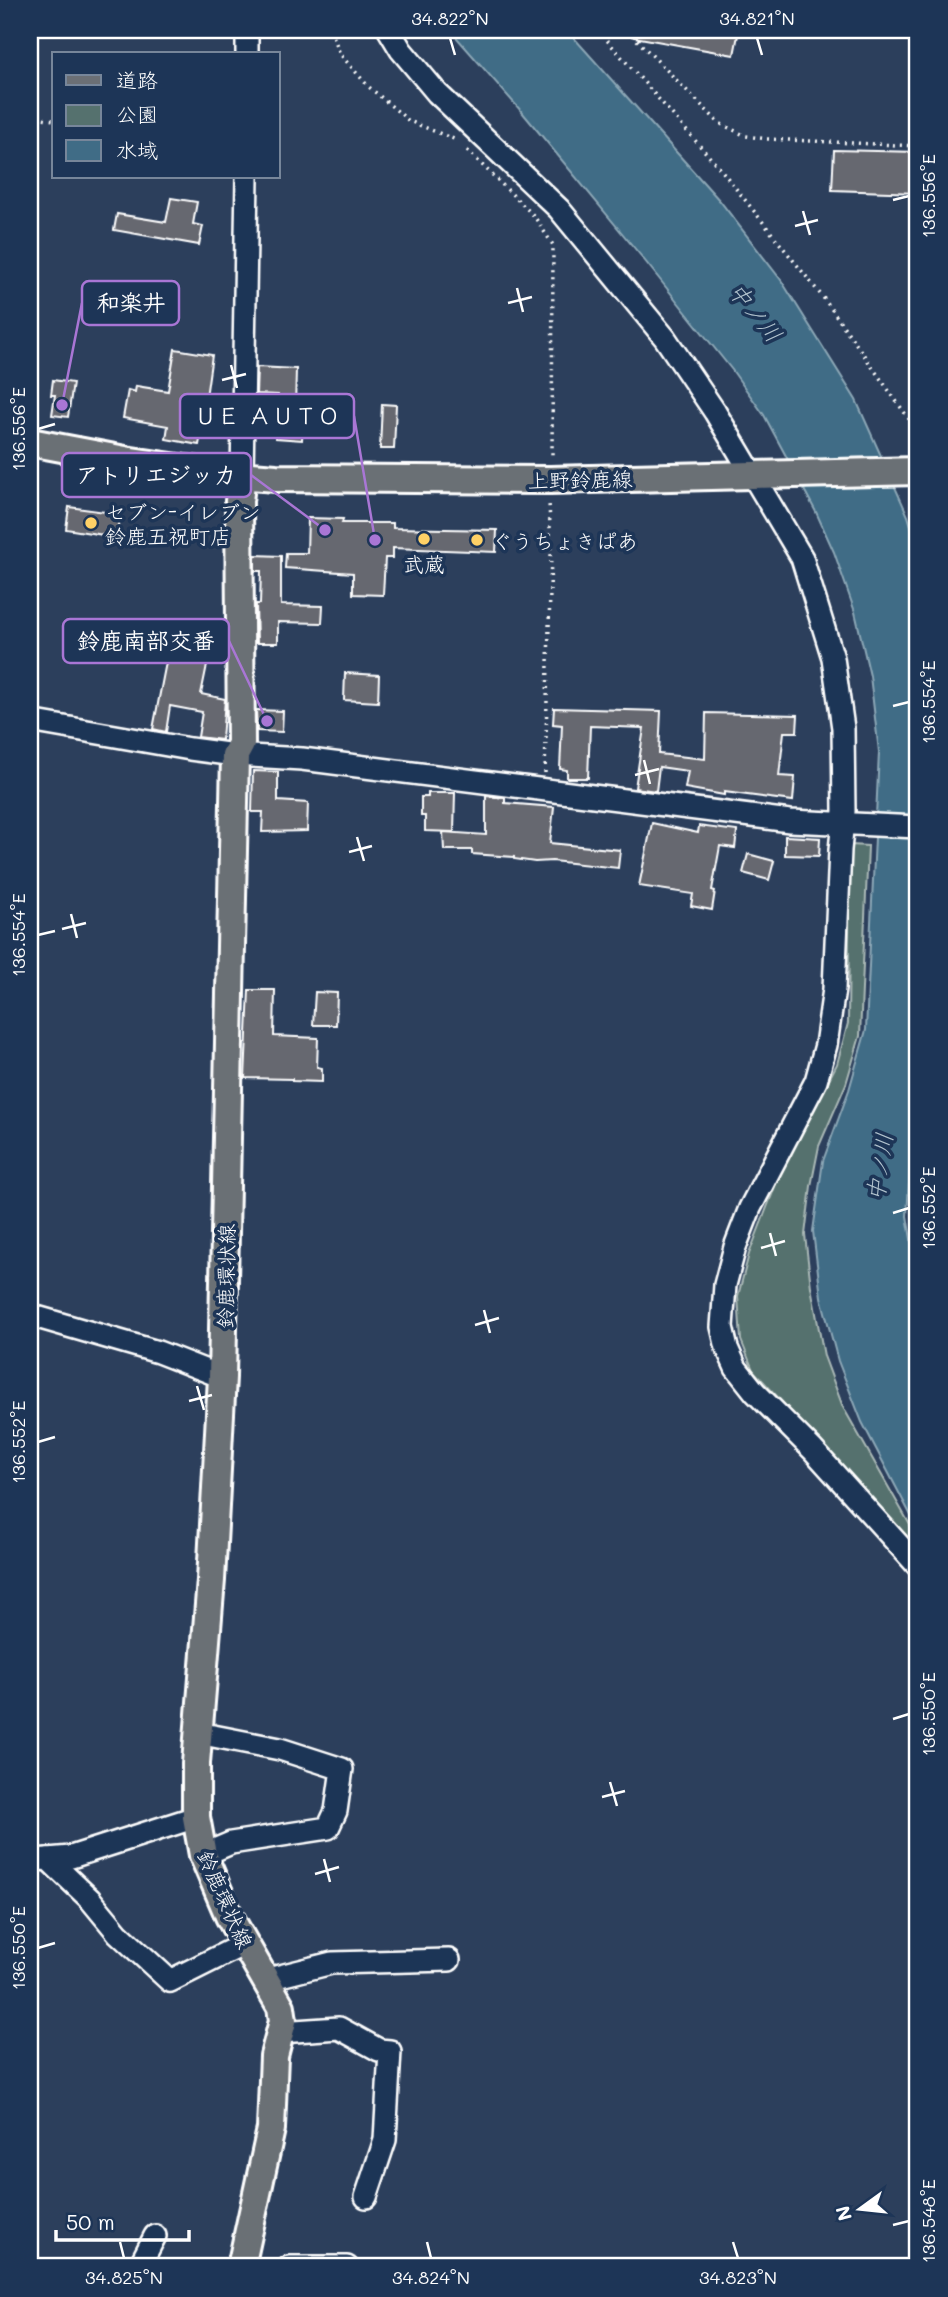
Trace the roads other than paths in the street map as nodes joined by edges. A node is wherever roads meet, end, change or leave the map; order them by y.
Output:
1 (247, 30) edge
2 (389, 30) edge
3 (247, 52) edge
4 (247, 178) edge
5 (30, 442) edge
6 (918, 471) edge
7 (757, 475) junction
8 (242, 476) junction
9 (30, 721) edge
10 (235, 755) junction
11 (845, 819) junction
12 (918, 827) edge
13 (30, 1315) edge
14 (222, 1377) junction
15 (918, 1566) edge
16 (198, 1733) junction
17 (196, 1817) junction
18 (203, 1855) junction
19 (39, 1859) edge
20 (244, 1944) junction
21 (449, 1960) dead end
22 (264, 1980) junction
23 (280, 2032) junction
24 (366, 2197) dead end
25 (155, 2235) dead end
26 (139, 2267) edge
27 (241, 2267) edge
28 (289, 2267) edge
29 (347, 2267) edge

1 - 3 street
2 - 7 street
4 - 8 street
5 - 8 main road
6 - 7 main road, 上野鈴鹿線
7 - 8 main road, 上野鈴鹿線
7 - 11 street
8 - 10 main road, 鈴鹿環状線
9 - 10 street
10 - 11 street
10 - 14 main road, 鈴鹿環状線
11 - 12 street
11 - 15 street
13 - 14 street
14 - 16 main road, 鈴鹿環状線
16 - 17 main road, 鈴鹿環状線
16 - 18 street
17 - 18 main road, 鈴鹿環状線
17 - 19 street
18 - 20 main road, 鈴鹿環状線
19 - 20 street
20 - 22 main road, 鈴鹿環状線
21 - 22 street
22 - 23 main road, 鈴鹿環状線
23 - 24 street
23 - 27 main road, 鈴鹿環状線
25 - 26 street
28 - 29 street

